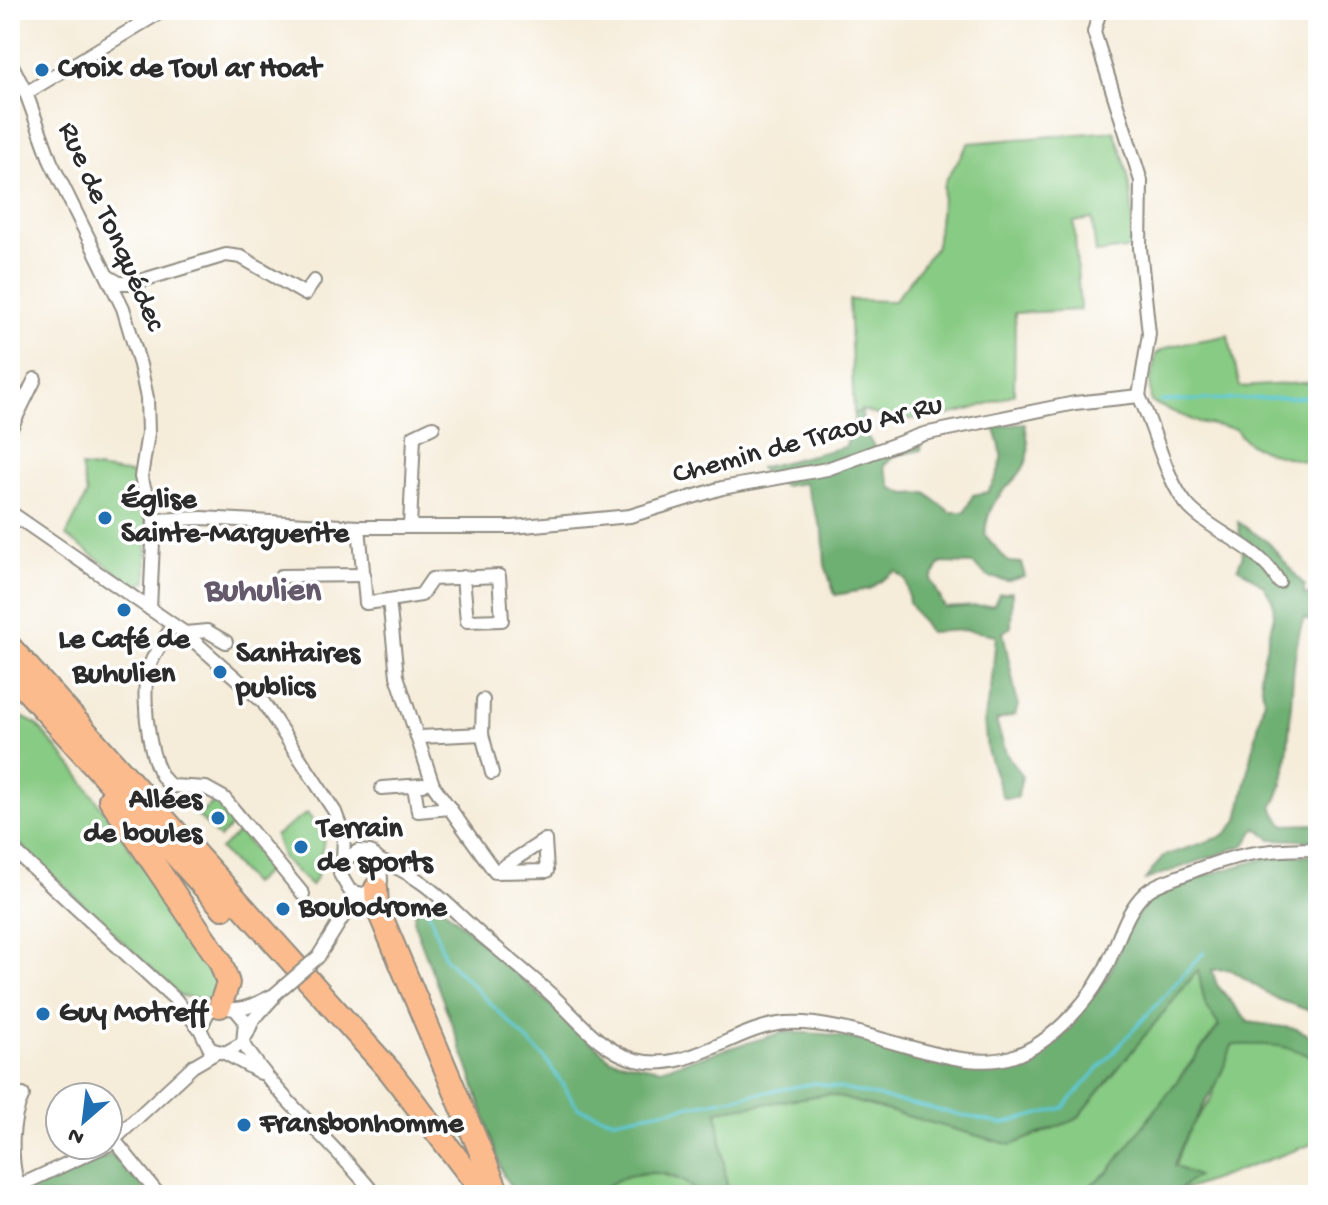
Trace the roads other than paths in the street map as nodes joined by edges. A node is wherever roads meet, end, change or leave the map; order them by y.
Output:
1 (164, 10) edge
2 (1100, 10) edge
3 (10, 61) edge
4 (26, 93) junction
5 (107, 275) junction
6 (314, 281) dead end
7 (35, 379) dead end
8 (1139, 396) junction
9 (433, 427) dead end
10 (10, 430) edge
11 (10, 512) edge
12 (154, 520) junction
13 (359, 527) junction
14 (410, 527) junction
15 (364, 575) junction
16 (281, 576) dead end
17 (463, 577) junction
18 (1279, 582) dead end
19 (389, 600) junction
20 (150, 609) junction
21 (173, 626) junction
22 (185, 633) junction
23 (226, 642) dead end
24 (10, 647) edge
25 (10, 672) edge
26 (483, 700) dead end
27 (62, 729) junction
28 (482, 734) junction
29 (420, 737) junction
30 (492, 773) dead end
31 (433, 785) junction
32 (414, 786) junction
33 (382, 788) dead end
34 (450, 808) junction
35 (342, 828) junction
36 (10, 847) edge
37 (1318, 849) edge
38 (375, 856) junction
39 (343, 861) junction
40 (495, 872) dead end
41 (411, 874) junction
42 (342, 881) junction
43 (373, 888) junction
44 (303, 894) dead end
45 (343, 915) junction
46 (274, 995) junction
47 (176, 1000) junction
48 (221, 1009) junction
49 (201, 1033) junction
50 (244, 1040) junction
51 (221, 1052) junction
52 (193, 1066) junction
53 (262, 1074) junction
54 (23, 1095) dead end
55 (124, 1131) edge
56 (124, 1159) edge
57 (73, 1161) edge
58 (14, 1188) edge
59 (159, 1195) edge
60 (375, 1195) edge
61 (467, 1195) edge
62 (485, 1195) edge
63 (499, 1195) edge

1 - 4 street
2 - 8 street
3 - 4 street, Rue de Tonquédec
4 - 5 street, Rue de Tonquédec
5 - 6 street
5 - 12 street, Rue de Tonquédec
7 - 10 street
8 - 14 street, Chemin de Traou Ar Ru
8 - 18 street
9 - 14 street
11 - 20 street
12 - 13 street, Chemin de Traou Ar Ru
12 - 20 street, Rue de Tonquédec
13 - 14 street, Chemin de Traou Ar Ru
13 - 15 street
15 - 16 street
15 - 19 street
17 - 17 street
17 - 19 street
19 - 29 street
20 - 21 street
21 - 22 street
21 - 44 street
22 - 23 street
22 - 35 street
24 - 62 highway
25 - 27 highway
26 - 28 street
27 - 48 highway
27 - 61 highway
28 - 29 street
28 - 30 street
29 - 31 street
31 - 32 street
31 - 34 street
32 - 33 street
32 - 34 street
34 - 40 street
35 - 38 street
35 - 39 street
36 - 47 street
37 - 41 street
38 - 39 street
38 - 41 street
38 - 43 street
39 - 42 street
41 - 43 street
42 - 43 street
42 - 45 street
43 - 45 street
43 - 63 highway
45 - 46 street, bridge
46 - 48 street
46 - 50 street
47 - 48 street
47 - 49 street
48 - 49 street
48 - 50 street
49 - 51 street
49 - 52 street
50 - 51 street
50 - 53 street
51 - 52 street
51 - 53 street
52 - 55 street
53 - 60 street
54 - 58 street
56 - 59 street
57 - 58 street

